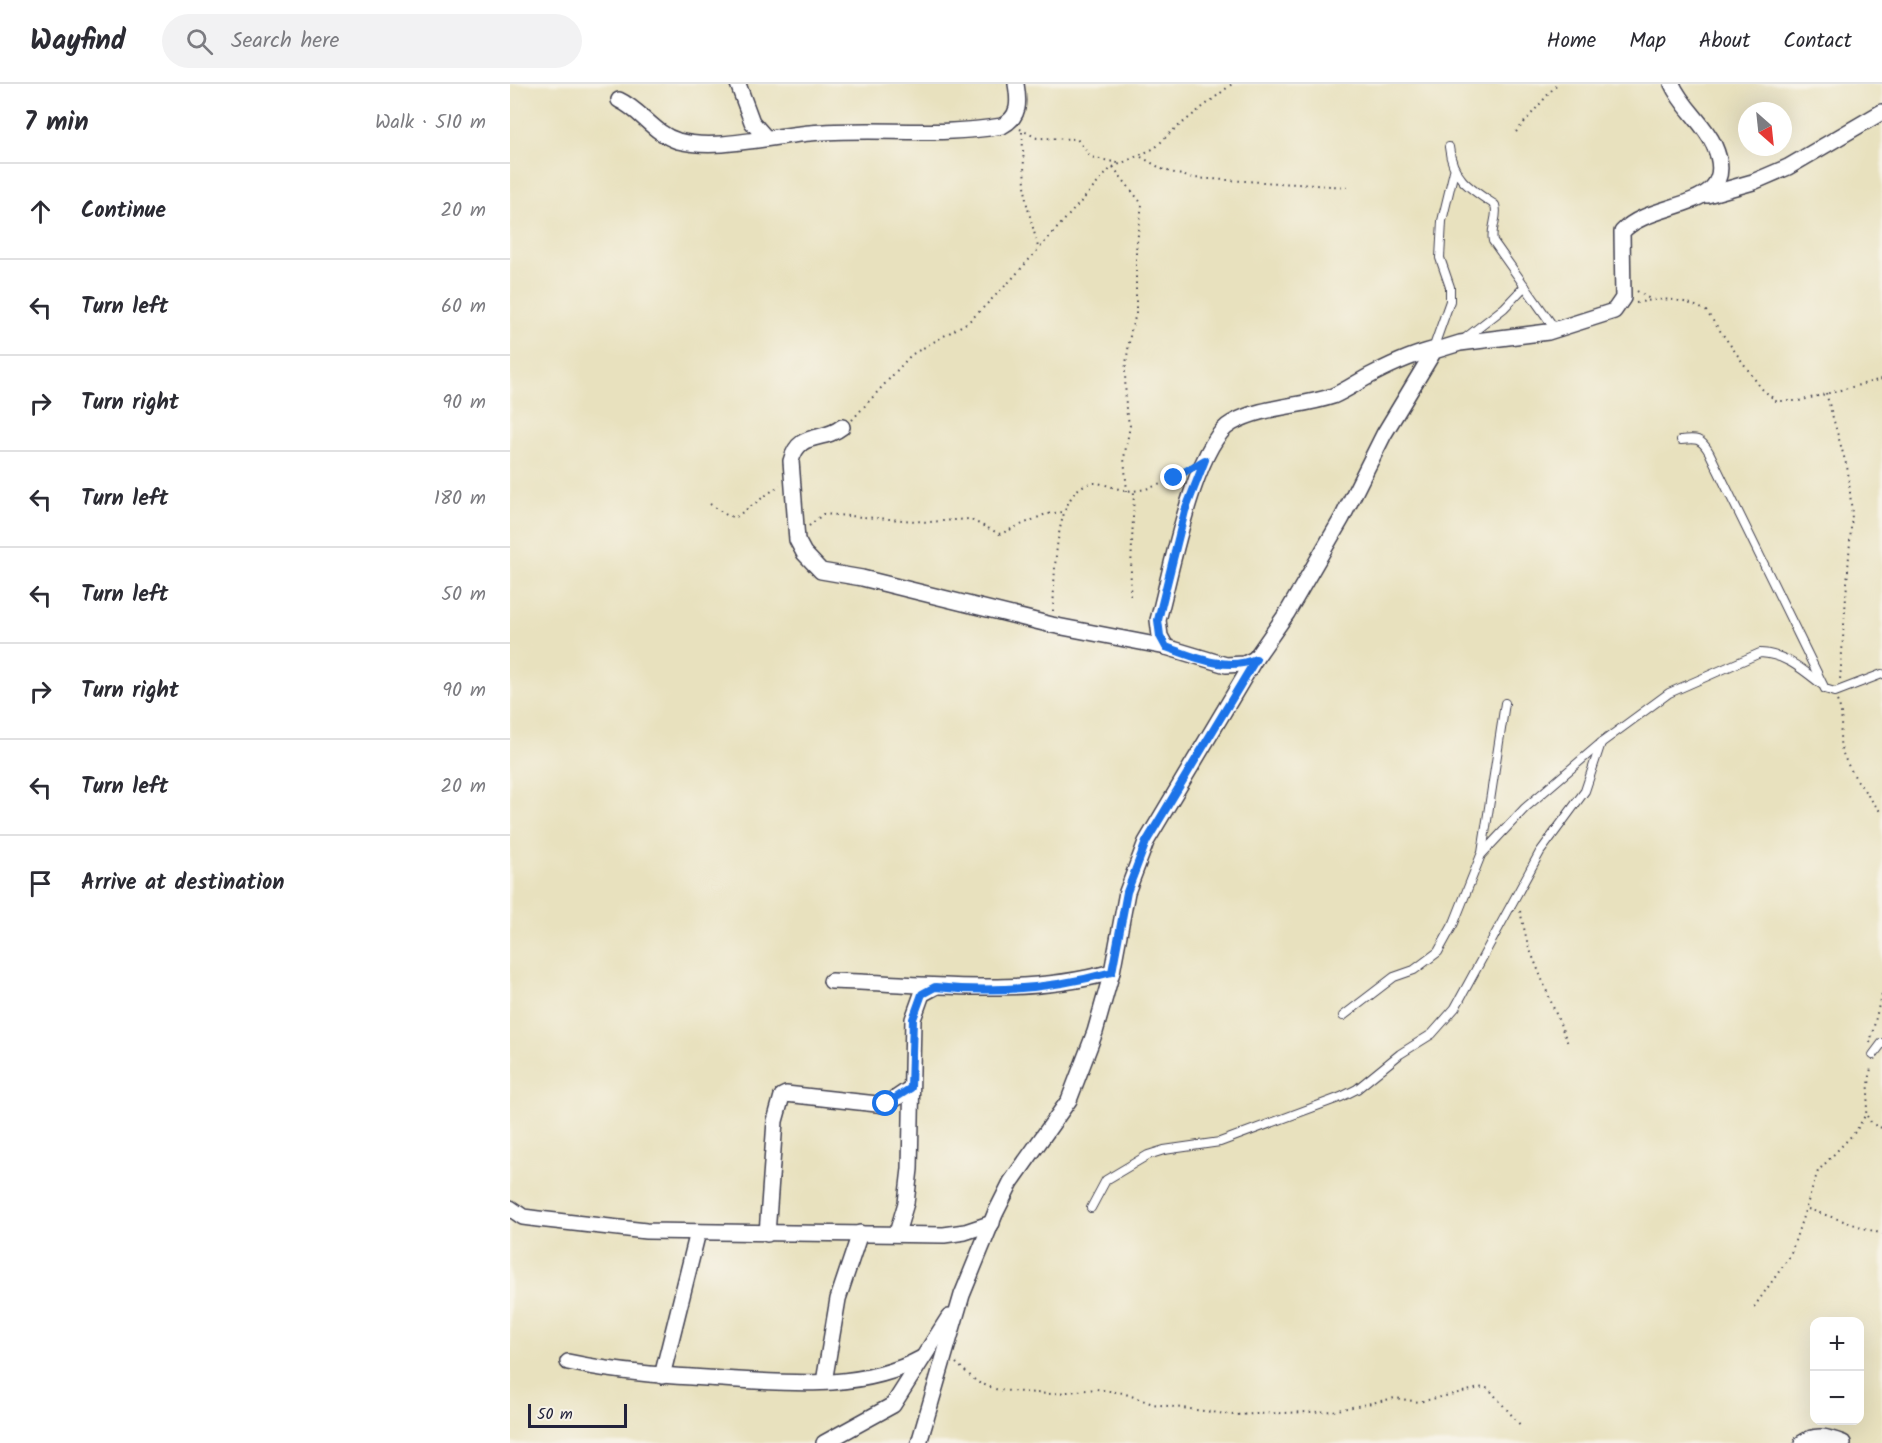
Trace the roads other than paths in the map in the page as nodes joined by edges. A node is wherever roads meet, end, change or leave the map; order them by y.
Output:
1 (738, 84) edge
2 (1016, 84) edge
3 (1672, 84) edge
4 (619, 100) dead end
5 (1882, 112) edge
6 (749, 115) junction
7 (766, 138) junction
8 (733, 141) junction
9 (1449, 147) dead end
10 (1721, 167) junction
11 (1454, 171) junction
12 (1743, 185) junction
13 (1706, 195) junction
14 (1525, 286) junction
15 (1555, 329) junction
16 (1460, 343) junction
17 (1437, 348) junction
18 (842, 427) road end
19 (1681, 440) dead end
20 (1158, 627) junction
21 (1150, 644) junction
22 (1166, 647) junction
23 (1256, 659) junction
24 (1882, 674) edge
25 (1821, 684) junction
26 (1505, 703) dead end
27 (1601, 743) junction
28 (1481, 855) junction
29 (1112, 972) junction
30 (831, 981) dead end
31 (935, 987) junction
32 (1343, 1016) dead end
33 (1882, 1043) edge
34 (1873, 1055) road end
35 (911, 1088) junction
36 (510, 1208) edge
37 (1091, 1208) dead end
38 (992, 1222) junction
39 (698, 1232) junction
40 (860, 1233) junction
41 (897, 1233) junction
42 (767, 1234) junction
43 (962, 1296) junction
44 (922, 1358) junction
45 (568, 1362) dead end
46 (662, 1376) junction
47 (824, 1382) junction
48 (824, 1443) edge
49 (919, 1443) edge
50 (1802, 1443) edge
51 (1843, 1443) edge

1 - 6 street
2 - 7 street
3 - 10 street
4 - 8 street
5 - 12 street
6 - 7 street
6 - 8 street
7 - 8 street
9 - 11 lane
10 - 12 street
10 - 13 street
11 - 14 lane
11 - 17 lane
12 - 13 street
13 - 15 street
14 - 15 lane
14 - 16 lane
15 - 16 street
16 - 17 street
17 - 20 street
17 - 23 street
18 - 21 street
19 - 25 lane
20 - 21 street
20 - 22 street
21 - 22 street
22 - 23 street
23 - 29 street
24 - 25 lane
25 - 27 lane
26 - 28 lane
27 - 28 lane
27 - 37 lane
28 - 32 lane
29 - 31 street
29 - 38 street
30 - 31 street
31 - 35 street
33 - 34 lane
35 - 41 street
35 - 42 street
36 - 39 street
38 - 41 street
38 - 43 street
39 - 42 street
39 - 46 street
40 - 41 street
40 - 42 street
40 - 47 street
43 - 44 street
43 - 49 street
44 - 47 street
44 - 48 street
45 - 46 street
46 - 47 street
50 - 51 street

